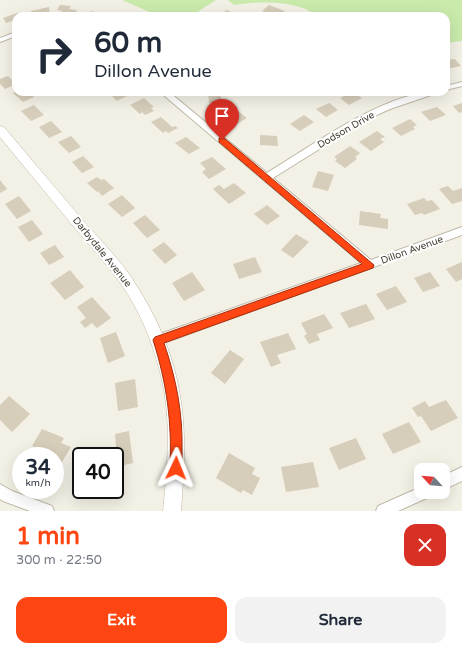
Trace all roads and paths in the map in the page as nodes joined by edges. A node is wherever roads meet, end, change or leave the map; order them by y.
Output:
1 (12, 36) edge
2 (0, 40) edge
3 (462, 84) edge
4 (450, 87) edge
5 (171, 96) edge
6 (419, 96) edge
7 (0, 130) edge
8 (266, 178) junction
9 (462, 232) edge
10 (370, 265) junction
11 (158, 340) junction
12 (462, 474) edge
13 (450, 480) edge
14 (0, 491) edge
15 (414, 497) edge
16 (47, 511) edge
17 (172, 511) edge
18 (384, 511) edge

1 - 2 street
3 - 4 street
5 - 8 street
6 - 8 street, Dodson Drive
7 - 11 street, Darbydale Avenue
8 - 10 street
9 - 10 street, Dillon Avenue
10 - 11 street, Dillon Avenue
11 - 17 street, Darbydale Avenue
12 - 13 street
14 - 16 street
15 - 18 street

